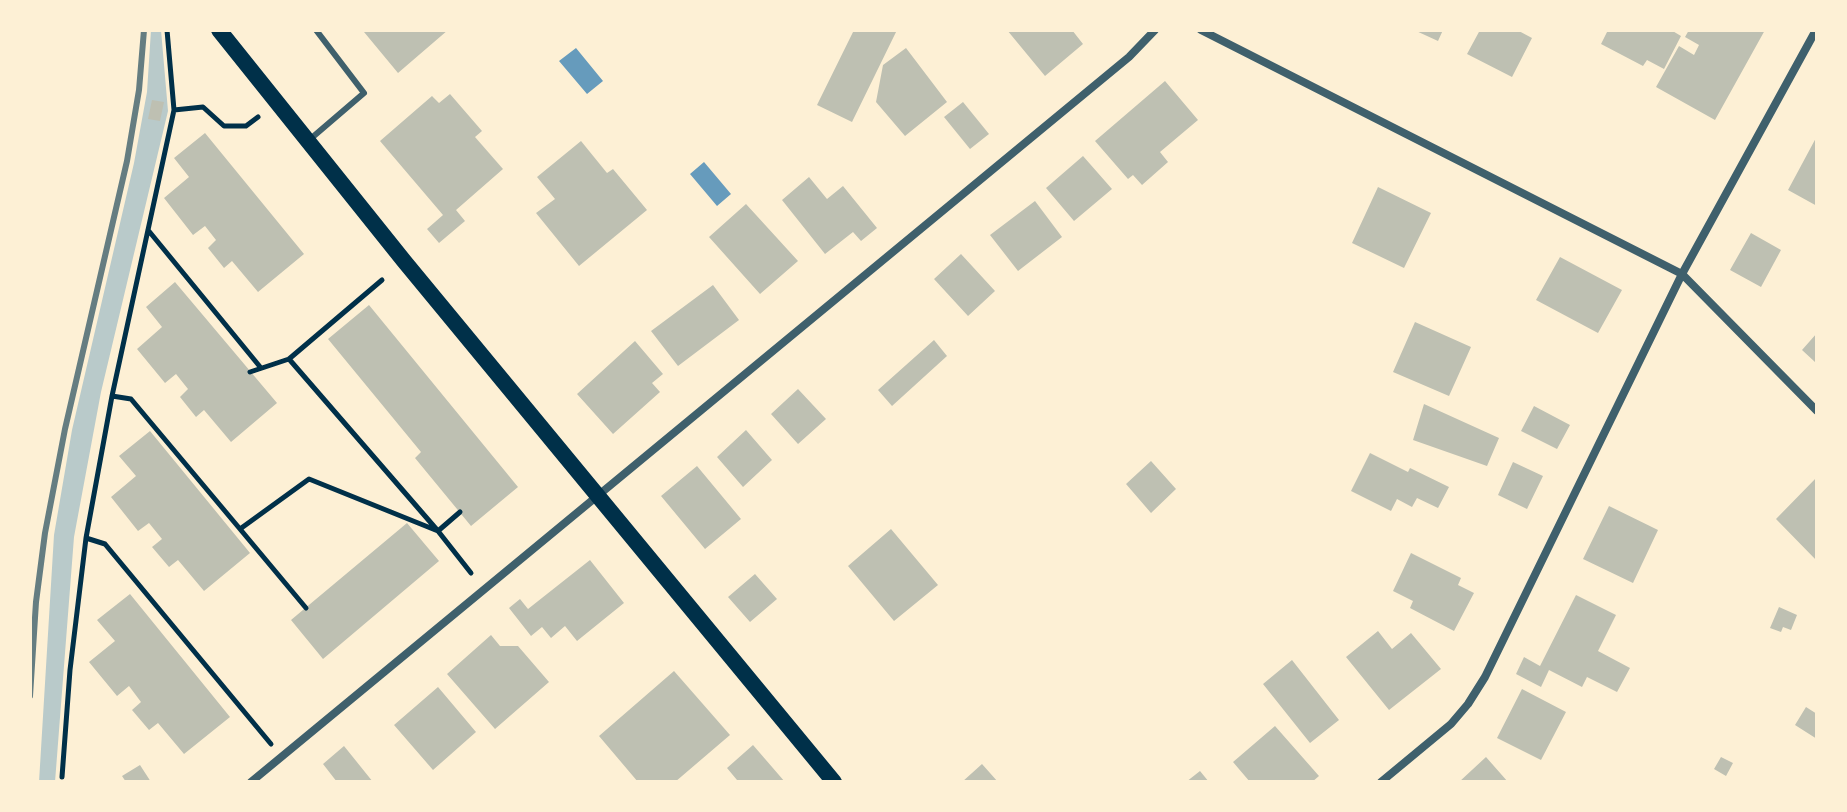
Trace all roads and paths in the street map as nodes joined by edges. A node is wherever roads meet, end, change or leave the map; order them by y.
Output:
1 (167, 30) edge
2 (316, 30) edge
3 (1155, 30) edge
4 (1201, 30) edge
5 (1816, 30) edge
6 (223, 31) edge
7 (278, 103) junction
8 (174, 110) junction
9 (308, 141) junction
10 (148, 230) junction
11 (1682, 274) junction
12 (382, 280) dead end
13 (289, 359) junction
14 (261, 368) junction
15 (250, 372) dead end
16 (112, 396) junction
17 (1817, 411) edge
18 (599, 496) junction
19 (460, 512) dead end
20 (240, 529) junction
21 (438, 531) junction
22 (86, 538) junction
23 (485, 590) junction
24 (306, 608) dead end
25 (282, 757) junction
26 (62, 777) dead end
27 (251, 782) edge
28 (834, 782) edge
29 (1381, 782) edge

1 - 8 path
2 - 9 lane
3 - 18 street
4 - 11 street
5 - 11 street
6 - 7 main road
7 - 8 path
7 - 9 main road
8 - 10 path
9 - 18 main road
10 - 14 path
10 - 16 path
11 - 17 street
11 - 29 street
12 - 13 path
13 - 14 path
13 - 21 path
14 - 15 path
16 - 20 path
16 - 22 path
18 - 23 street
18 - 28 main road
19 - 21 path
20 - 21 path
20 - 24 path
21 - 23 path
22 - 25 path
22 - 26 path
23 - 25 street
25 - 27 street

